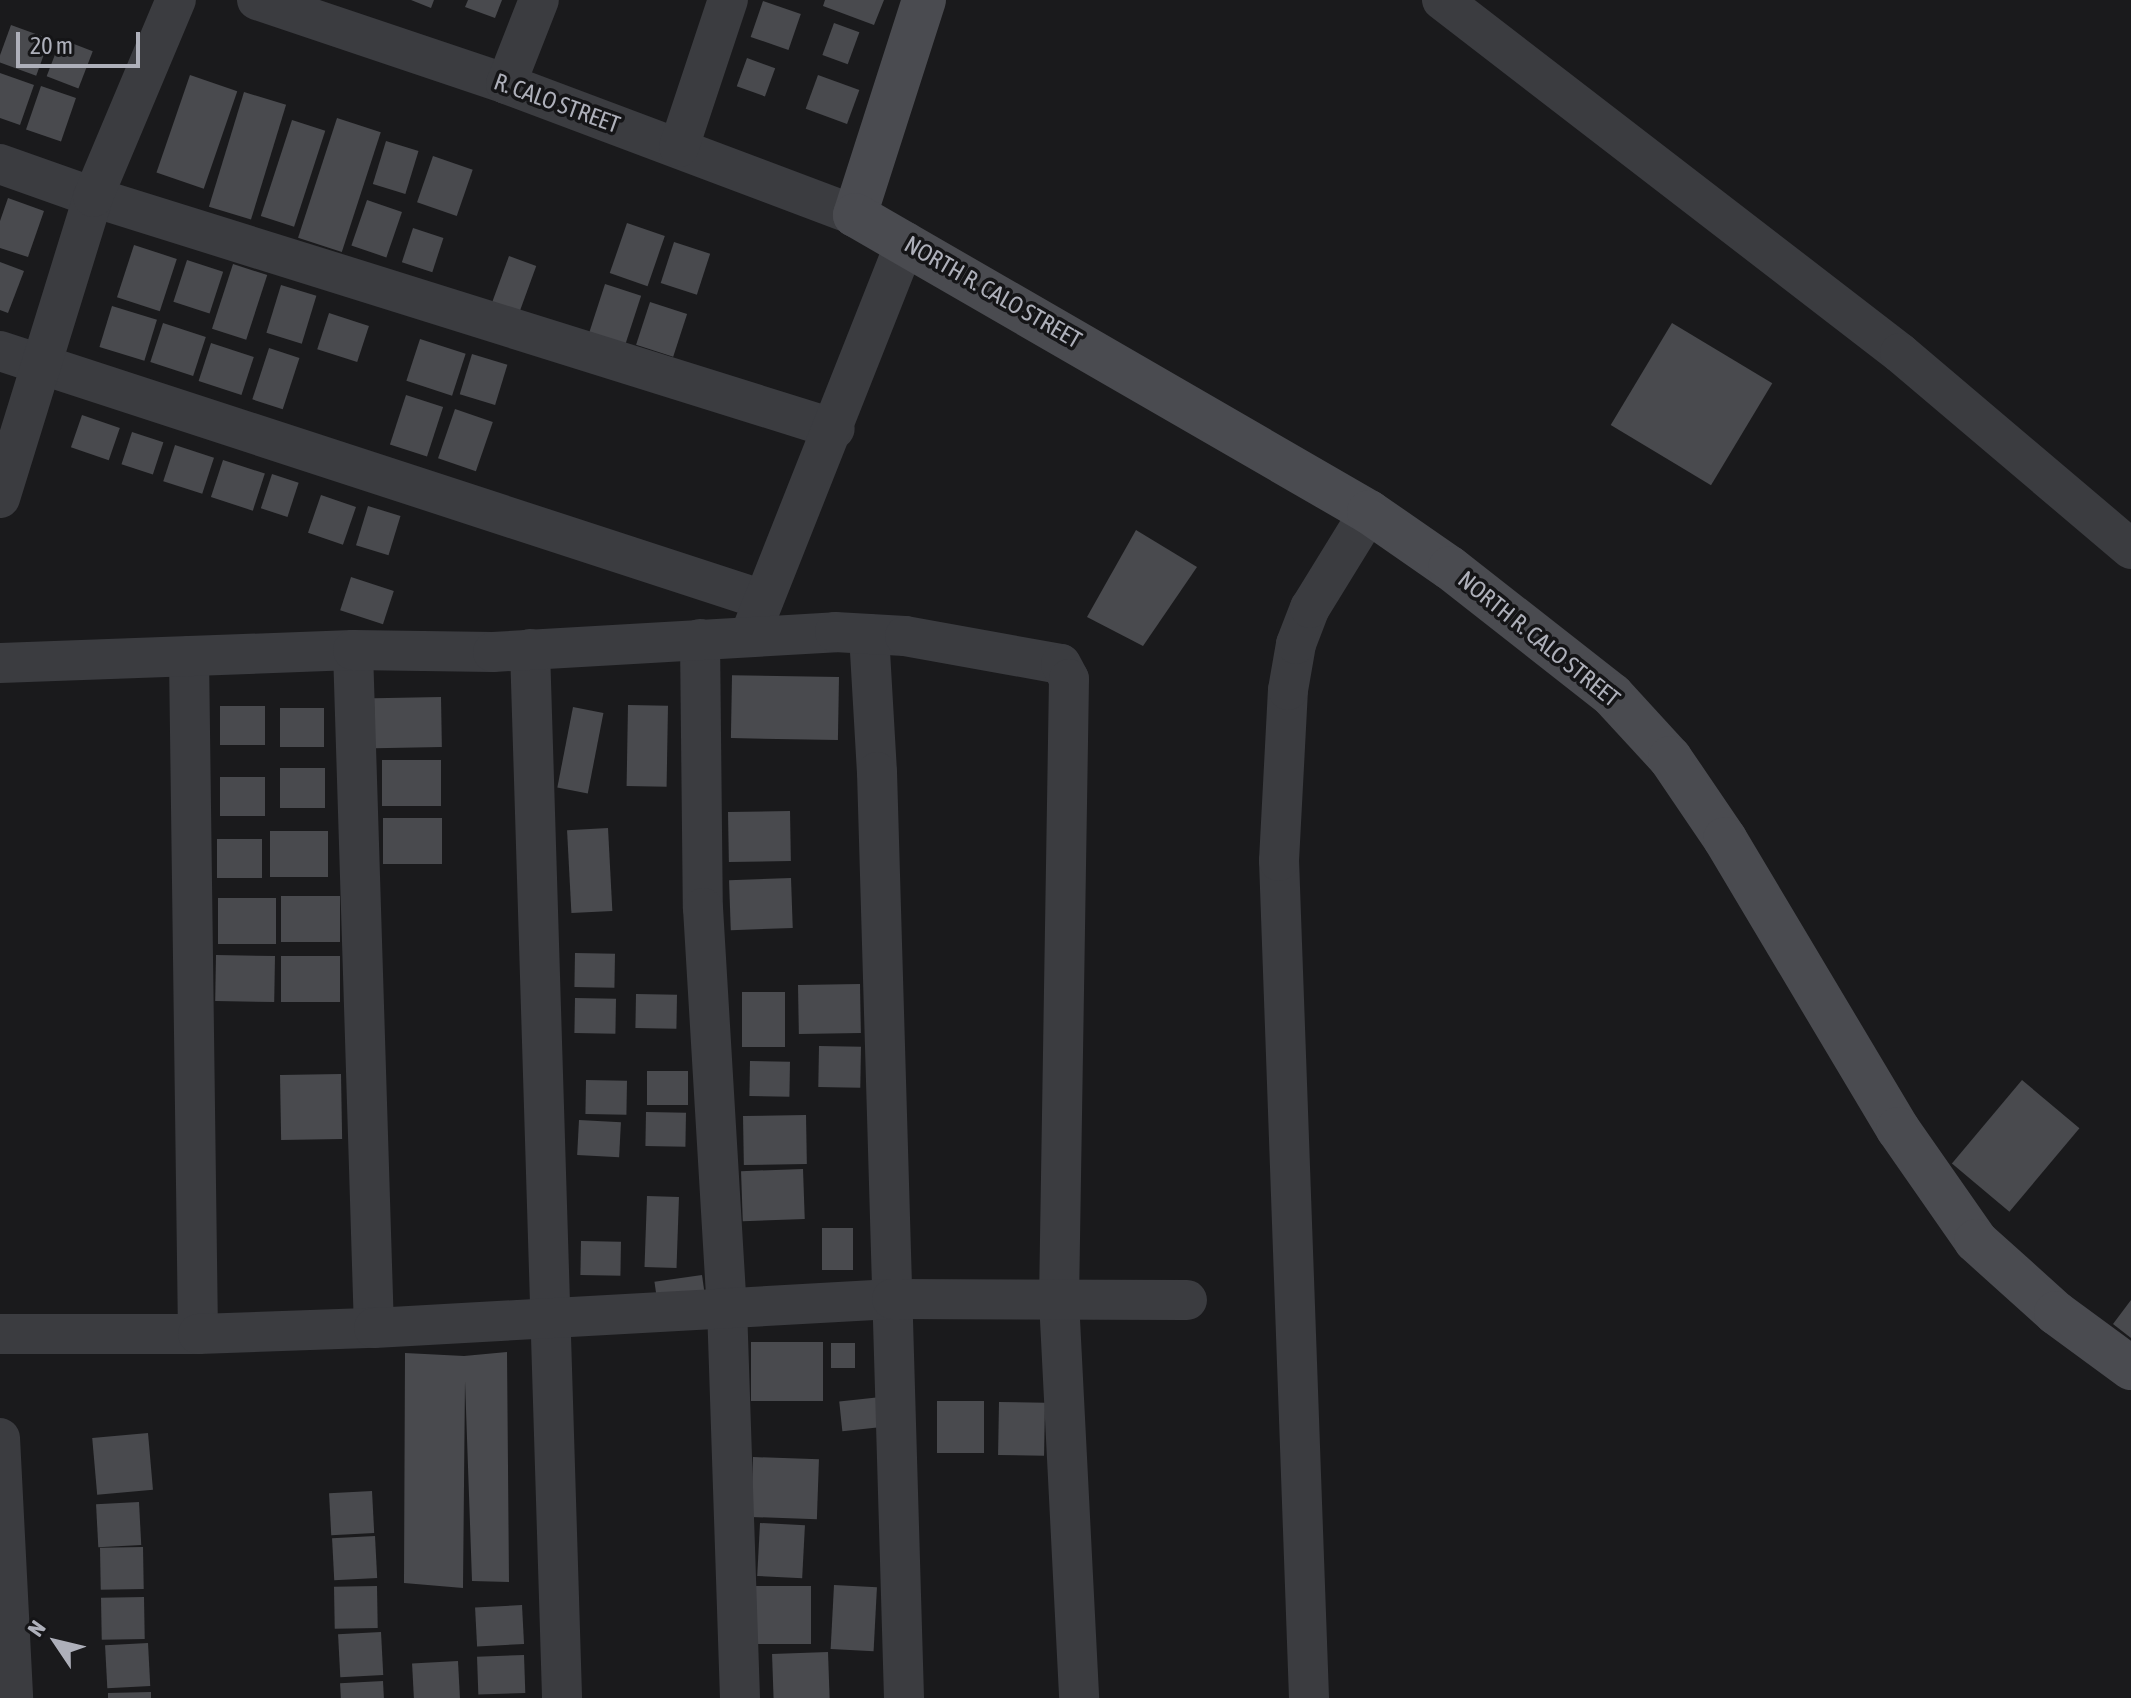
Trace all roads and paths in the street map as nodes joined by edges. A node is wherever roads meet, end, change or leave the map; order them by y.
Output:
1 (176, 0) edge
2 (257, 0) edge
3 (539, 0) edge
4 (728, 0) edge
5 (924, 0) edge
6 (1442, 0) edge
7 (355, 16) edge
8 (506, 84) junction
9 (679, 147) junction
10 (0, 164) edge
11 (93, 197) junction
12 (855, 215) junction
13 (906, 242) junction
14 (0, 351) edge
15 (40, 366) junction
16 (835, 429) junction
17 (0, 498) edge
18 (1369, 512) junction
19 (2131, 549) edge
20 (757, 618) junction
21 (869, 634) junction
22 (700, 639) junction
23 (530, 649) junction
24 (353, 650) junction
25 (189, 656) junction
26 (0, 663) edge
27 (892, 1299) junction
28 (1059, 1300) junction
29 (1187, 1300) dead end
30 (727, 1307) junction
31 (551, 1318) junction
32 (374, 1328) junction
33 (0, 1334) edge
34 (198, 1334) junction
35 (2131, 1368) edge
36 (0, 1438) edge
37 (13, 1698) edge
38 (562, 1698) edge
39 (740, 1698) edge
40 (904, 1698) edge
41 (1079, 1698) edge
42 (1309, 1698) edge

1 - 11 street
2 - 7 street, R. CALO STREET
3 - 8 street
4 - 9 street
5 - 12 main road
6 - 19 street
7 - 8 street, R. CALO STREET
8 - 9 street, R. CALO STREET
9 - 12 street, R. CALO STREET
10 - 11 street
11 - 15 street
11 - 16 street
12 - 13 main road, NORTH R. CALO STREET
13 - 16 street
13 - 18 main road, NORTH R. CALO STREET
14 - 15 street
15 - 17 street
15 - 20 street
16 - 20 street
18 - 35 main road, NORTH R. CALO STREET
18 - 42 street
20 - 21 street
20 - 22 street
21 - 27 street
21 - 28 street
22 - 23 street
22 - 30 street
23 - 24 street
23 - 31 street
24 - 25 street
24 - 32 street
25 - 26 street
25 - 34 street
27 - 28 street
27 - 30 street
27 - 40 street
28 - 29 street
28 - 41 street
30 - 31 street
30 - 39 street
31 - 32 street
31 - 38 street
32 - 34 street
33 - 34 street
36 - 37 street

